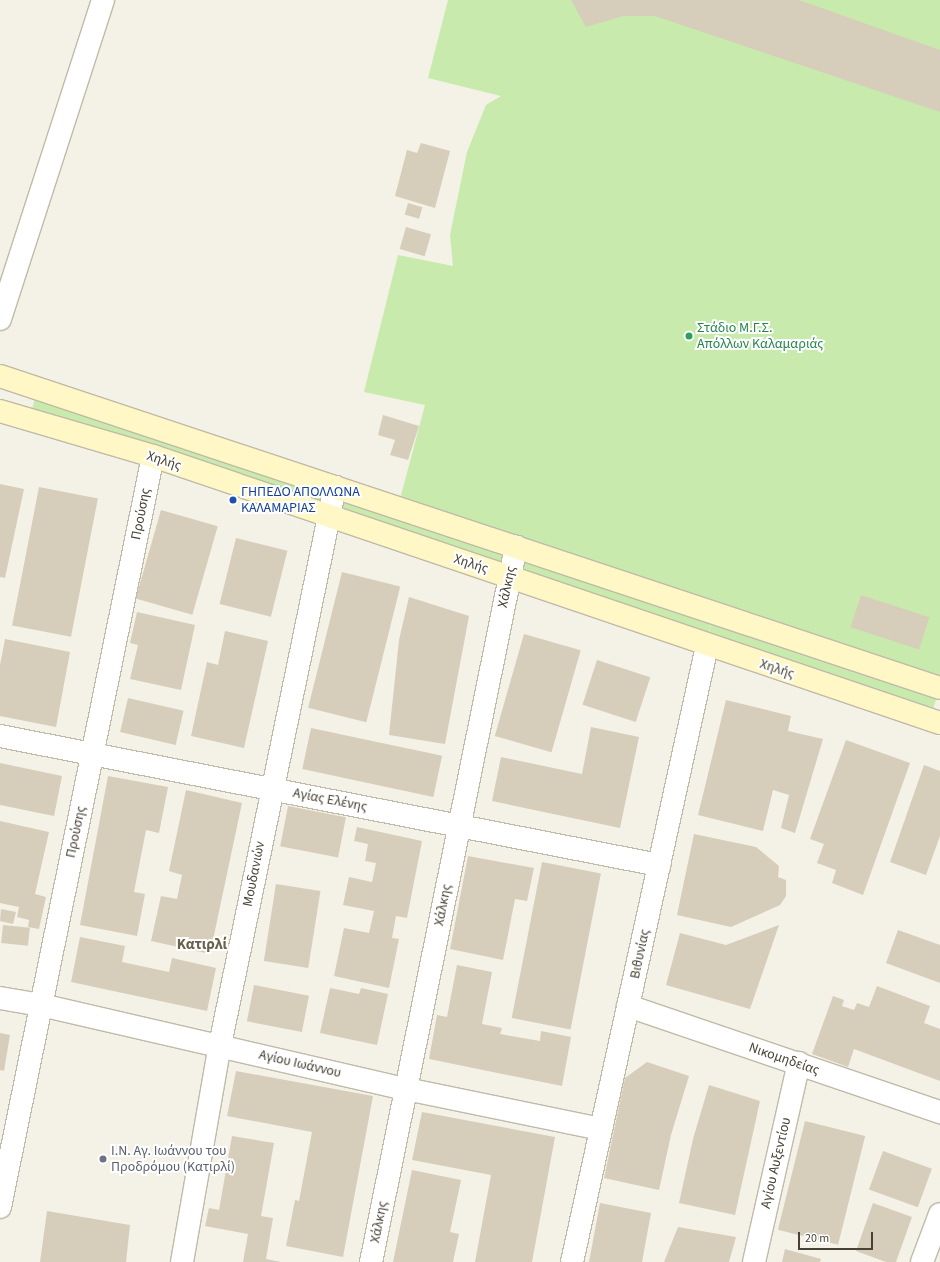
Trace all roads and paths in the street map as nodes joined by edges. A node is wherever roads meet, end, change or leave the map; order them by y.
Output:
1 (104, 0) edge
2 (0, 319) edge
3 (0, 376) edge
4 (0, 411) edge
5 (153, 456) junction
6 (335, 487) junction
7 (329, 516) junction
8 (516, 547) junction
9 (509, 576) junction
10 (707, 646) junction
11 (940, 688) edge
12 (940, 723) edge
13 (0, 736) edge
14 (92, 753) junction
15 (271, 789) junction
16 (459, 826) junction
17 (659, 865) junction
18 (0, 998) edge
19 (41, 1005) junction
20 (628, 1006) junction
21 (220, 1045) junction
22 (798, 1063) junction
23 (406, 1089) junction
24 (940, 1112) edge
25 (601, 1129) junction
26 (0, 1207) edge
27 (940, 1214) edge
28 (182, 1262) edge
29 (371, 1262) edge
30 (572, 1262) edge
31 (754, 1262) edge
32 (922, 1262) edge

1 - 2 street
3 - 6 main road, Χηλής
4 - 5 main road, Χηλής
5 - 7 main road, Χηλής
5 - 14 street, Προύσης
6 - 7 street, Μουδανιών
6 - 8 main road, Χηλής
7 - 9 main road, Χηλής
7 - 15 street, Μουδανιών
8 - 9 street, Χάλκης
8 - 11 main road, Χηλής
9 - 10 main road, Χηλής
9 - 16 street, Χάλκης
10 - 12 main road, Χηλής
10 - 17 street, Βιθυνίας
13 - 14 street, Αγίας Ελένης
14 - 15 street, Αγίας Ελένης
14 - 19 street, Προύσης
15 - 16 street, Αγίας Ελένης
15 - 21 street, Μουδανιών
16 - 17 street, Αγίας Ελένης
16 - 23 street, Χάλκης
17 - 20 street, Βιθυνίας
18 - 19 street, Αγίου Ιωάννου
19 - 21 street, Αγίου Ιωάννου
19 - 26 street, Προύσης
20 - 22 street, Νικομηδείας
20 - 25 street, Βιθυνίας
21 - 23 street, Αγίου Ιωάννου
21 - 28 street, Μουδανιών
22 - 24 street, Νικομηδείας
22 - 31 street, Αγίου Αυξεντίου
23 - 25 street, Αγίου Ιωάννου
23 - 29 street, Χάλκης
25 - 30 street, Βιθυνίας
27 - 32 street

